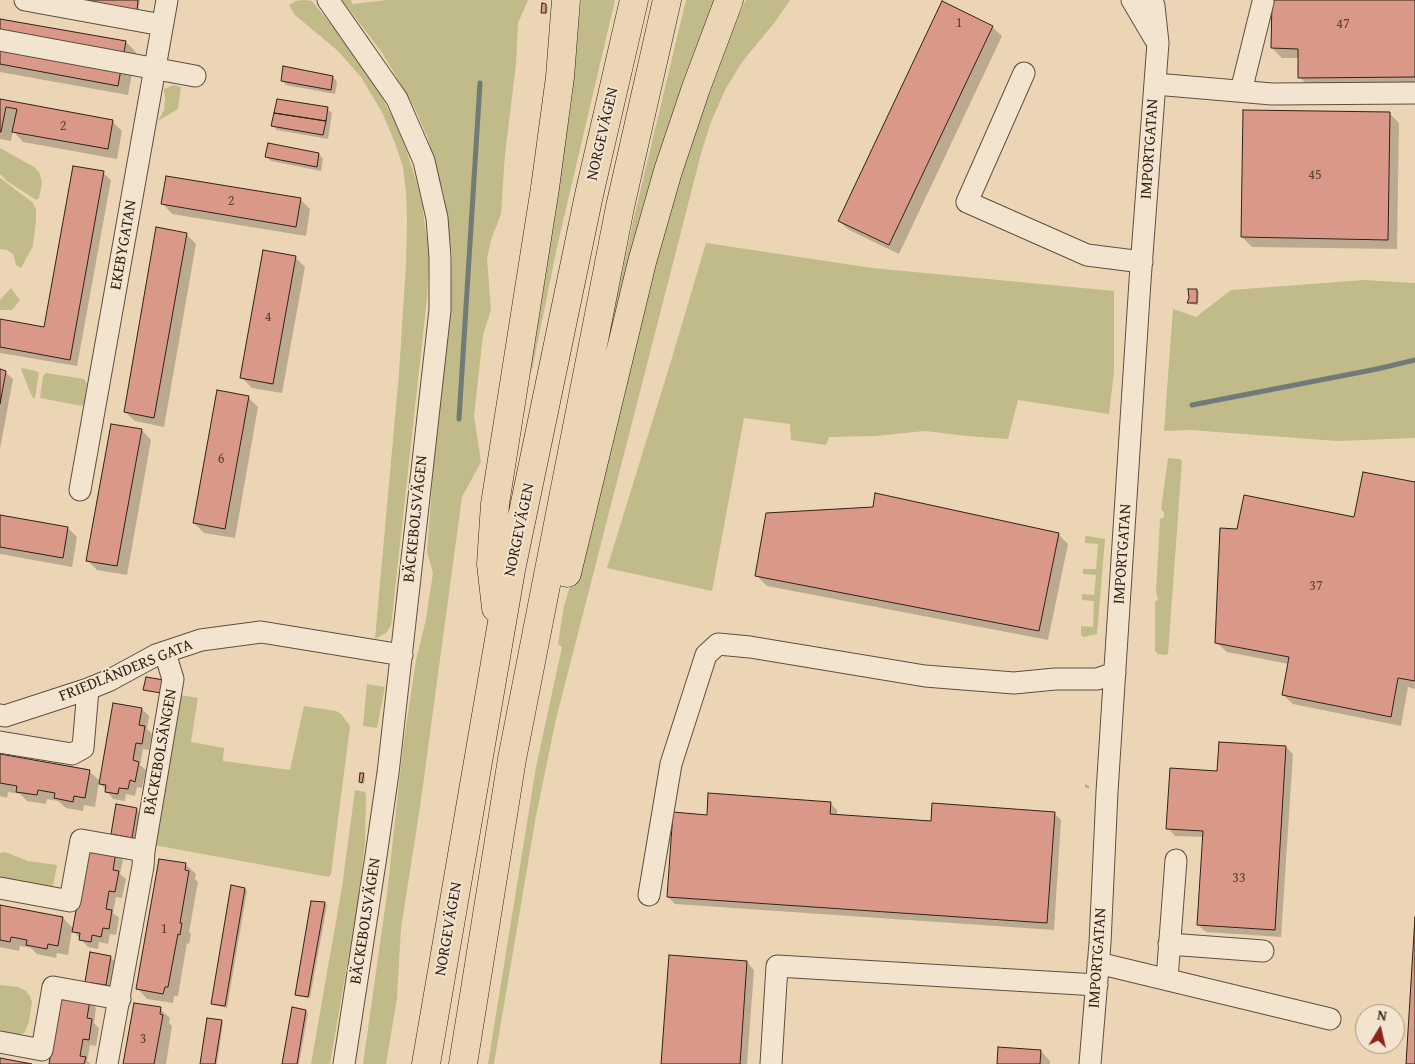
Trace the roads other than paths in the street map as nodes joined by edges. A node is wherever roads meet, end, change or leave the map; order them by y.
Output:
1 (25, 0) edge
2 (167, 0) edge
3 (328, 0) edge
4 (566, 0) edge
5 (634, 0) edge
6 (667, 0) edge
7 (1132, 0) edge
8 (1152, 0) edge
9 (1162, 0) edge
10 (1263, 2) dead end
11 (728, 7) edge
12 (162, 25) junction
13 (0, 40) edge
14 (1158, 43) junction
15 (155, 68) junction
16 (1024, 73) dead end
17 (195, 76) dead end
18 (1155, 84) junction
19 (1241, 91) junction
20 (1415, 93) edge
21 (1142, 262) junction
22 (80, 490) dead end
23 (500, 634) junction
24 (165, 653) junction
25 (402, 655) junction
26 (1115, 672) junction
27 (88, 689) junction
28 (0, 716) edge
29 (0, 742) edge
30 (512, 760) junction
31 (144, 851) junction
32 (1176, 860) dead end
33 (0, 888) edge
34 (649, 896) dead end
35 (1169, 944) junction
36 (1263, 951) dead end
37 (1098, 963) junction
38 (1167, 979) junction
39 (1097, 985) junction
40 (120, 999) junction
41 (1330, 1019) dead end
42 (0, 1042) edge
43 (107, 1064) edge
44 (344, 1064) edge
45 (426, 1064) edge
46 (463, 1064) edge
47 (771, 1064) edge
48 (1090, 1064) edge

1 - 12 street
2 - 12 street, EKEBYGATAN
3 - 25 street, BÄCKEBOLSVÄGEN
4 - 23 highway
5 - 23 highway, NORGEVÄGEN
6 - 30 highway, NORGEVÄGEN
7 - 14 street
8 - 14 street, IMPORTGATAN
9 - 14 street, IMPORTGATAN
10 - 19 street
11 - 30 highway
12 - 15 street, EKEBYGATAN
13 - 15 street
14 - 18 street, IMPORTGATAN
15 - 17 street
15 - 22 street, EKEBYGATAN
16 - 21 street
18 - 19 street
18 - 21 street, IMPORTGATAN
19 - 20 street
21 - 26 street, IMPORTGATAN
23 - 45 highway, NORGEVÄGEN
24 - 25 street, FRIEDLÄNDERS GATA
24 - 27 street, FRIEDLÄNDERS GATA
24 - 31 street, BÄCKEBOLSÄNGEN
25 - 44 street, BÄCKEBOLSVÄGEN
26 - 34 street
26 - 37 street, IMPORTGATAN
27 - 28 street, FRIEDLÄNDERS GATA
27 - 29 street
30 - 46 highway, NORGEVÄGEN
31 - 33 street
31 - 40 street, BÄCKEBOLSÄNGEN
32 - 35 street
35 - 36 street
35 - 38 street
37 - 38 street
37 - 39 street, IMPORTGATAN
38 - 41 street
39 - 47 street
39 - 48 street, IMPORTGATAN
40 - 42 street
40 - 43 street, BÄCKEBOLSÄNGEN

